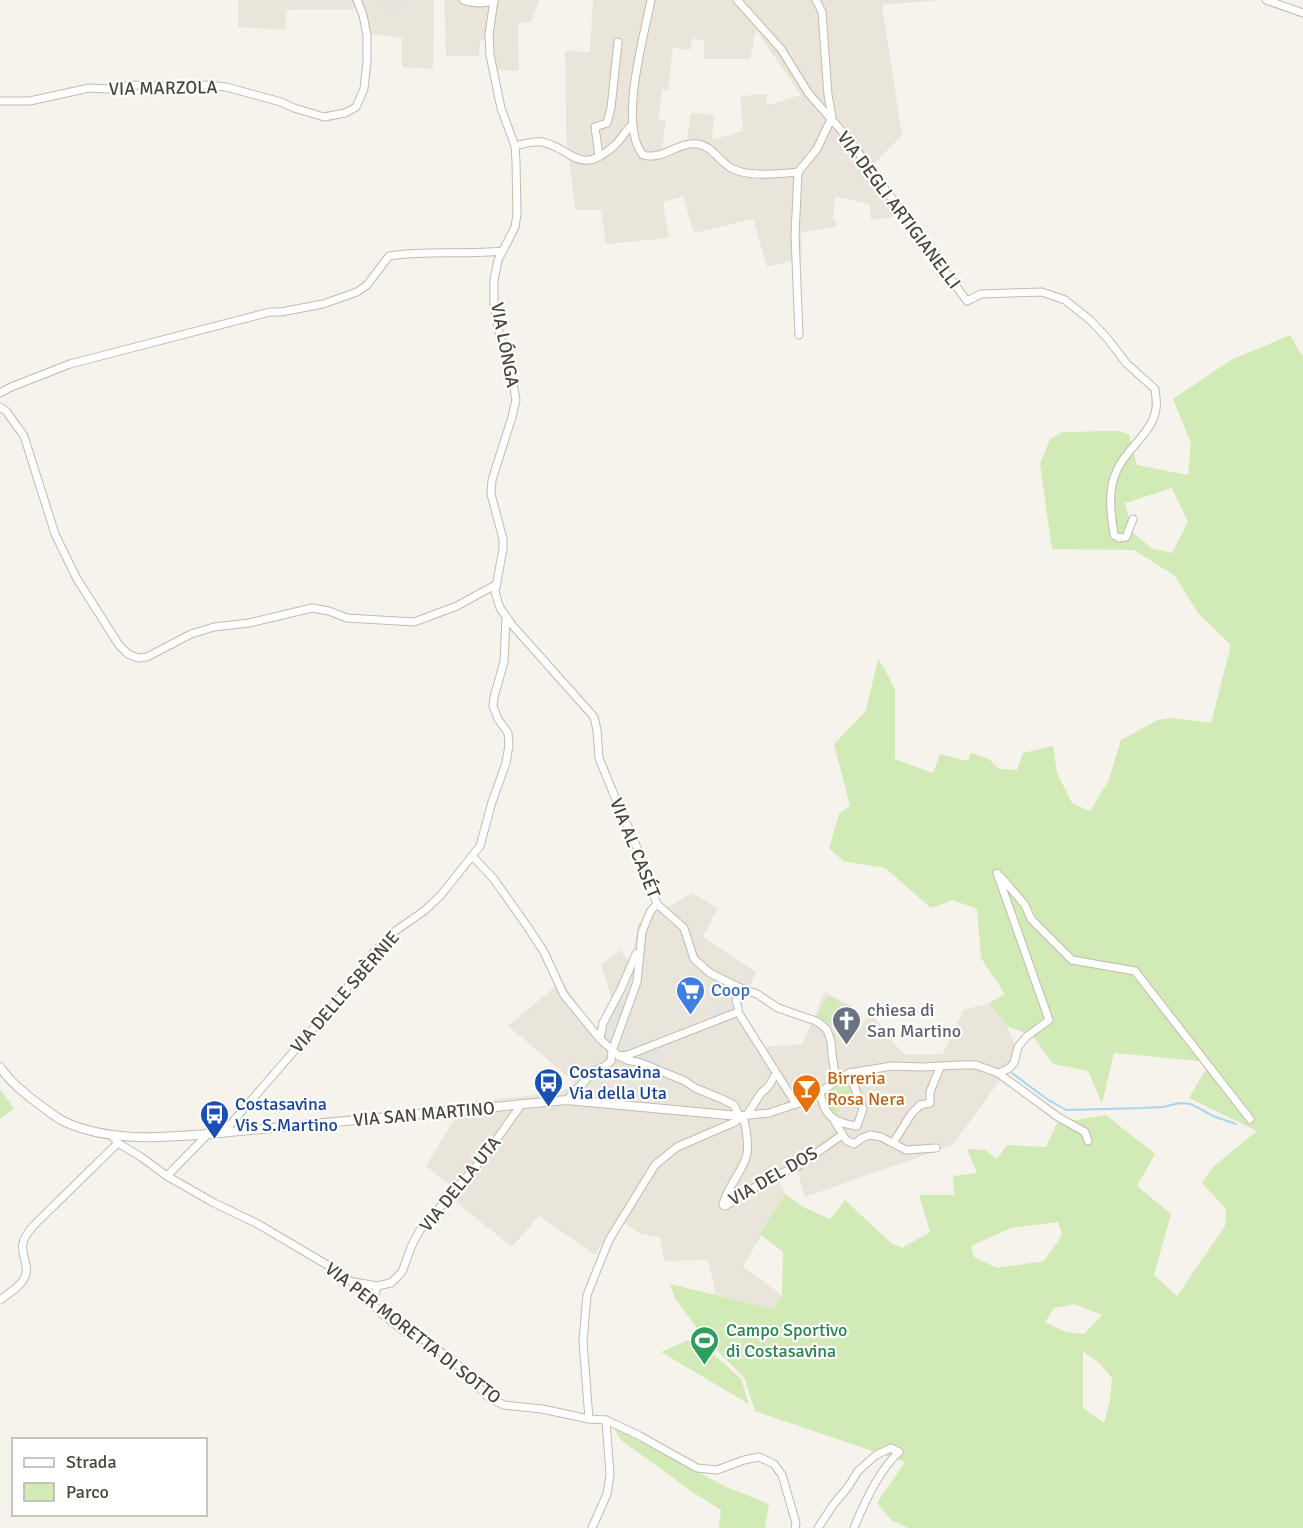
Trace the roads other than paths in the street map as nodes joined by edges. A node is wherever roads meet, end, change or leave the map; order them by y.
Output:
1 (357, 0) edge
2 (464, 0) edge
3 (494, 0) edge
4 (651, 0) edge
5 (737, 0) edge
6 (816, 0) edge
7 (1266, 0) edge
8 (1303, 13) edge
9 (618, 42) dead end
10 (0, 101) edge
11 (831, 119) junction
12 (632, 125) junction
13 (514, 146) junction
14 (599, 156) junction
15 (798, 172) junction
16 (503, 251) junction
17 (799, 335) dead end
18 (0, 393) edge
19 (0, 406) edge
20 (1133, 519) dead end
21 (497, 584) junction
22 (506, 617) junction
23 (473, 857) junction
24 (657, 904) junction
25 (640, 946) junction
26 (738, 987) junction
27 (738, 1012) junction
28 (600, 1039) junction
29 (615, 1054) junction
30 (0, 1067) edge
31 (940, 1067) junction
32 (849, 1073) junction
33 (998, 1073) junction
34 (776, 1074) junction
35 (836, 1081) junction
36 (820, 1092) junction
37 (567, 1101) junction
38 (521, 1104) junction
39 (795, 1104) junction
40 (743, 1116) junction
41 (1250, 1119) dead end
42 (834, 1120) junction
43 (223, 1133) junction
44 (208, 1134) junction
45 (111, 1135) junction
46 (842, 1135) junction
47 (1088, 1142) dead end
48 (118, 1143) junction
49 (893, 1143) junction
50 (936, 1148) dead end
51 (167, 1176) junction
52 (352, 1282) junction
53 (376, 1286) junction
54 (0, 1300) edge
55 (373, 1303) junction
56 (589, 1419) junction
57 (606, 1420) junction
58 (592, 1528) edge
59 (795, 1528) edge
60 (818, 1528) edge
61 (854, 1528) edge

1 - 10 street, VIA MARZOLA
2 - 3 street
3 - 13 street, VIA LÓNGA
4 - 12 street
5 - 11 street, VIA DEGLI ARTIGIANELLI
6 - 11 street
7 - 8 street
9 - 14 street
11 - 15 street
11 - 20 street, VIA DEGLI ARTIGIANELLI
12 - 14 street
12 - 15 street
13 - 14 street
13 - 16 street, VIA LÓNGA
15 - 17 street
16 - 18 street
16 - 21 street, VIA LÓNGA
19 - 21 street
21 - 22 street, VIA LÓNGA
22 - 23 street, VIA DELLE SBÈRNIE
22 - 24 street, VIA AL CASÉT
23 - 28 street
23 - 43 street, VIA DELLE SBÈRNIE
24 - 25 street
24 - 26 street, VIA AL CASÉT
25 - 28 street
25 - 29 street
26 - 27 street
26 - 35 street, VIA AL CASÉT
27 - 29 street
27 - 34 street
28 - 29 street
29 - 37 street
29 - 40 street
30 - 45 street, VIA SAN MARTINO
31 - 32 street
31 - 33 street
31 - 49 street
32 - 35 street, VIA SAN MARTINO
32 - 42 street
33 - 41 street
33 - 47 street
34 - 39 street
34 - 40 street
35 - 36 street, VIA SAN MARTINO
36 - 39 street, VIA SAN MARTINO
36 - 42 street
37 - 38 street, VIA SAN MARTINO
37 - 40 street, VIA SAN MARTINO
38 - 43 street, VIA SAN MARTINO
38 - 53 street, VIA DELLA UTA
39 - 40 street, VIA SAN MARTINO
40 - 46 street, VIA DEL DOS
40 - 56 street
42 - 46 street
43 - 44 street, VIA SAN MARTINO
44 - 45 street, VIA SAN MARTINO
44 - 51 street
45 - 48 street, VIA PER MORETTA DI SOTTO
46 - 49 street
48 - 51 street, VIA PER MORETTA DI SOTTO
48 - 54 street
49 - 50 street
51 - 52 street, VIA PER MORETTA DI SOTTO
52 - 53 street
52 - 55 street, VIA PER MORETTA DI SOTTO
53 - 55 street
55 - 56 street, VIA PER MORETTA DI SOTTO
56 - 57 street, VIA PER MORETTA DI SOTTO
57 - 58 street
57 - 59 street, VIA PER MORETTA DI SOTTO
60 - 61 street

